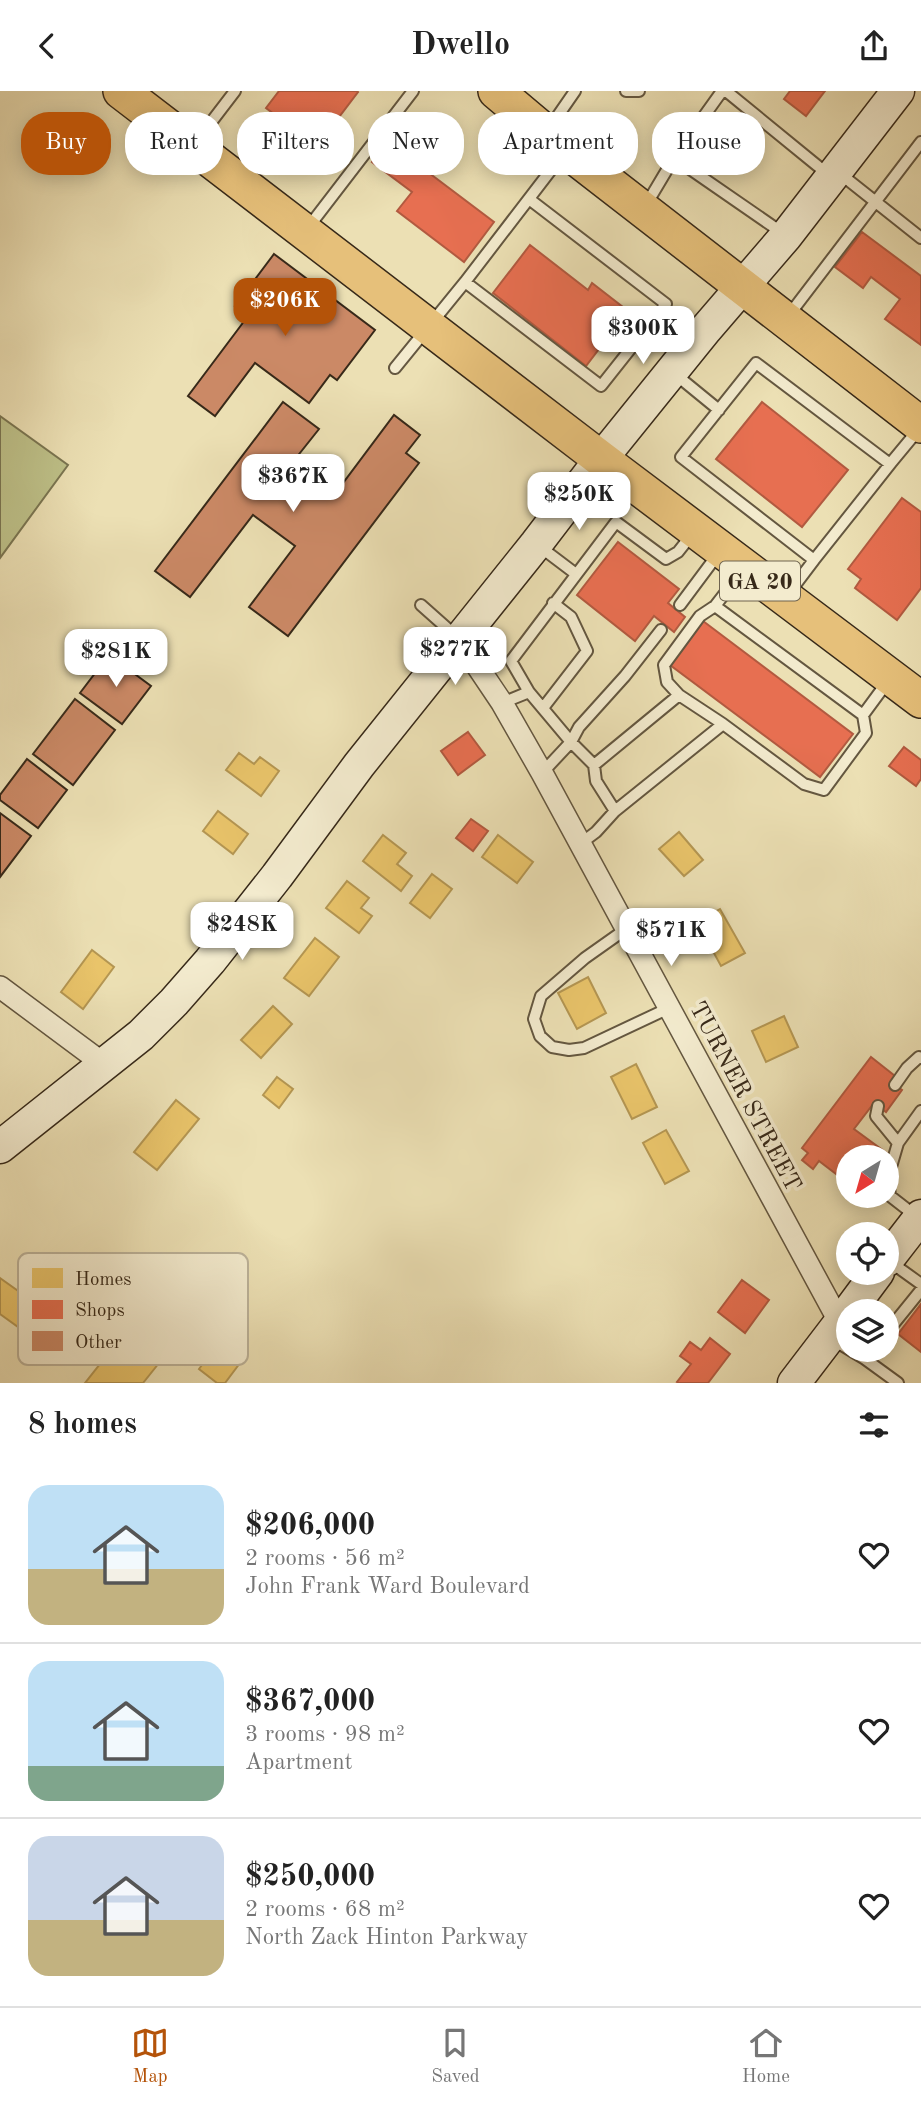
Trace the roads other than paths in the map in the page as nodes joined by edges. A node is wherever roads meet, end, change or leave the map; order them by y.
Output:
1 (121, 91) edge
2 (235, 91) edge
3 (413, 91) edge
4 (496, 91) edge
5 (575, 91) edge
6 (626, 91) edge
7 (639, 91) edge
8 (724, 91) edge
9 (898, 91) edge
10 (148, 112) edge
11 (219, 112) edge
12 (521, 112) edge
13 (567, 112) edge
14 (708, 112) edge
15 (921, 142) edge
16 (223, 169) edge
17 (835, 174) junction
18 (540, 175) edge
19 (599, 175) edge
20 (664, 175) edge
21 (698, 175) edge
22 (529, 199) junction
23 (875, 201) junction
24 (643, 210) junction
25 (305, 232) junction
26 (786, 236) junction
27 (921, 237) edge
28 (465, 282) junction
29 (742, 286) junction
30 (785, 320) junction
31 (652, 321) junction
32 (429, 327) junction
33 (706, 329) junction
34 (676, 367) junction
35 (395, 368) dead end
36 (719, 410) junction
37 (921, 426) edge
38 (601, 459) junction
39 (891, 463) junction
40 (536, 544) junction
41 (720, 550) junction
42 (814, 560) junction
43 (576, 574) junction
44 (784, 599) junction
45 (553, 603) junction
46 (421, 605) dead end
47 (680, 605) dead end
48 (715, 606) junction
49 (661, 630) dead end
50 (459, 639) junction
51 (891, 678) junction
52 (529, 692) junction
53 (678, 695) junction
54 (921, 700) edge
55 (502, 703) junction
56 (542, 708) junction
57 (863, 715) junction
58 (723, 724) junction
59 (571, 742) junction
60 (594, 765) junction
61 (542, 773) junction
62 (615, 811) junction
63 (580, 843) junction
64 (626, 929) junction
65 (0, 987) edge
66 (668, 1008) junction
67 (921, 1058) edge
68 (105, 1065) junction
69 (895, 1085) dead end
70 (878, 1106) dead end
71 (921, 1111) edge
72 (898, 1143) junction
73 (0, 1147) edge
74 (920, 1217) edge
75 (899, 1244) edge
76 (899, 1268) edge
77 (921, 1284) edge
78 (921, 1290) edge
79 (836, 1310) edge
80 (899, 1317) edge
81 (836, 1330) edge
82 (869, 1362) edge
83 (804, 1379) edge
84 (898, 1383) edge

1 - 10 main road
2 - 11 lane
3 - 25 lane
4 - 12 main road
5 - 13 lane
6 - 7 lane
8 - 14 lane
8 - 17 lane
9 - 17 main road
15 - 23 lane
16 - 25 main road
17 - 23 lane
17 - 26 main road
18 - 22 lane
19 - 24 main road
20 - 24 lane
21 - 26 lane
22 - 28 lane
22 - 31 lane
23 - 27 lane
23 - 30 lane
24 - 29 main road
25 - 32 main road
26 - 29 main road
28 - 31 lane
28 - 32 lane
29 - 30 main road
29 - 33 main road
30 - 37 main road
31 - 33 lane
31 - 34 lane
32 - 35 lane
32 - 38 main road
33 - 34 main road
34 - 36 lane
34 - 38 main road
36 - 39 lane
36 - 42 lane
37 - 39 lane
38 - 40 main road
38 - 41 main road, GA 20
39 - 42 lane
40 - 43 lane
40 - 50 main road
41 - 43 lane
41 - 44 main road, GA 20
41 - 47 lane
41 - 48 lane
42 - 44 lane
43 - 45 lane
44 - 51 main road, GA 20
45 - 52 lane
45 - 56 lane
46 - 50 lane
48 - 53 lane
48 - 57 lane
49 - 59 lane
50 - 55 street, TURNER STREET
50 - 68 main road
51 - 54 main road, GA 20
51 - 57 lane
52 - 55 lane
52 - 56 lane
53 - 58 lane
53 - 60 lane
55 - 61 street, TURNER STREET
56 - 59 lane
57 - 58 lane
58 - 62 lane
59 - 60 lane
59 - 61 lane
60 - 62 lane
61 - 63 street, TURNER STREET
62 - 63 lane
63 - 64 street, TURNER STREET
64 - 66 street, TURNER STREET
64 - 66 lane
65 - 68 street
66 - 79 street, TURNER STREET
67 - 69 lane
68 - 73 main road
70 - 72 lane
71 - 72 lane
72 - 74 lane
74 - 75 main road
76 - 77 lane
78 - 80 lane
81 - 83 main road
82 - 84 lane

